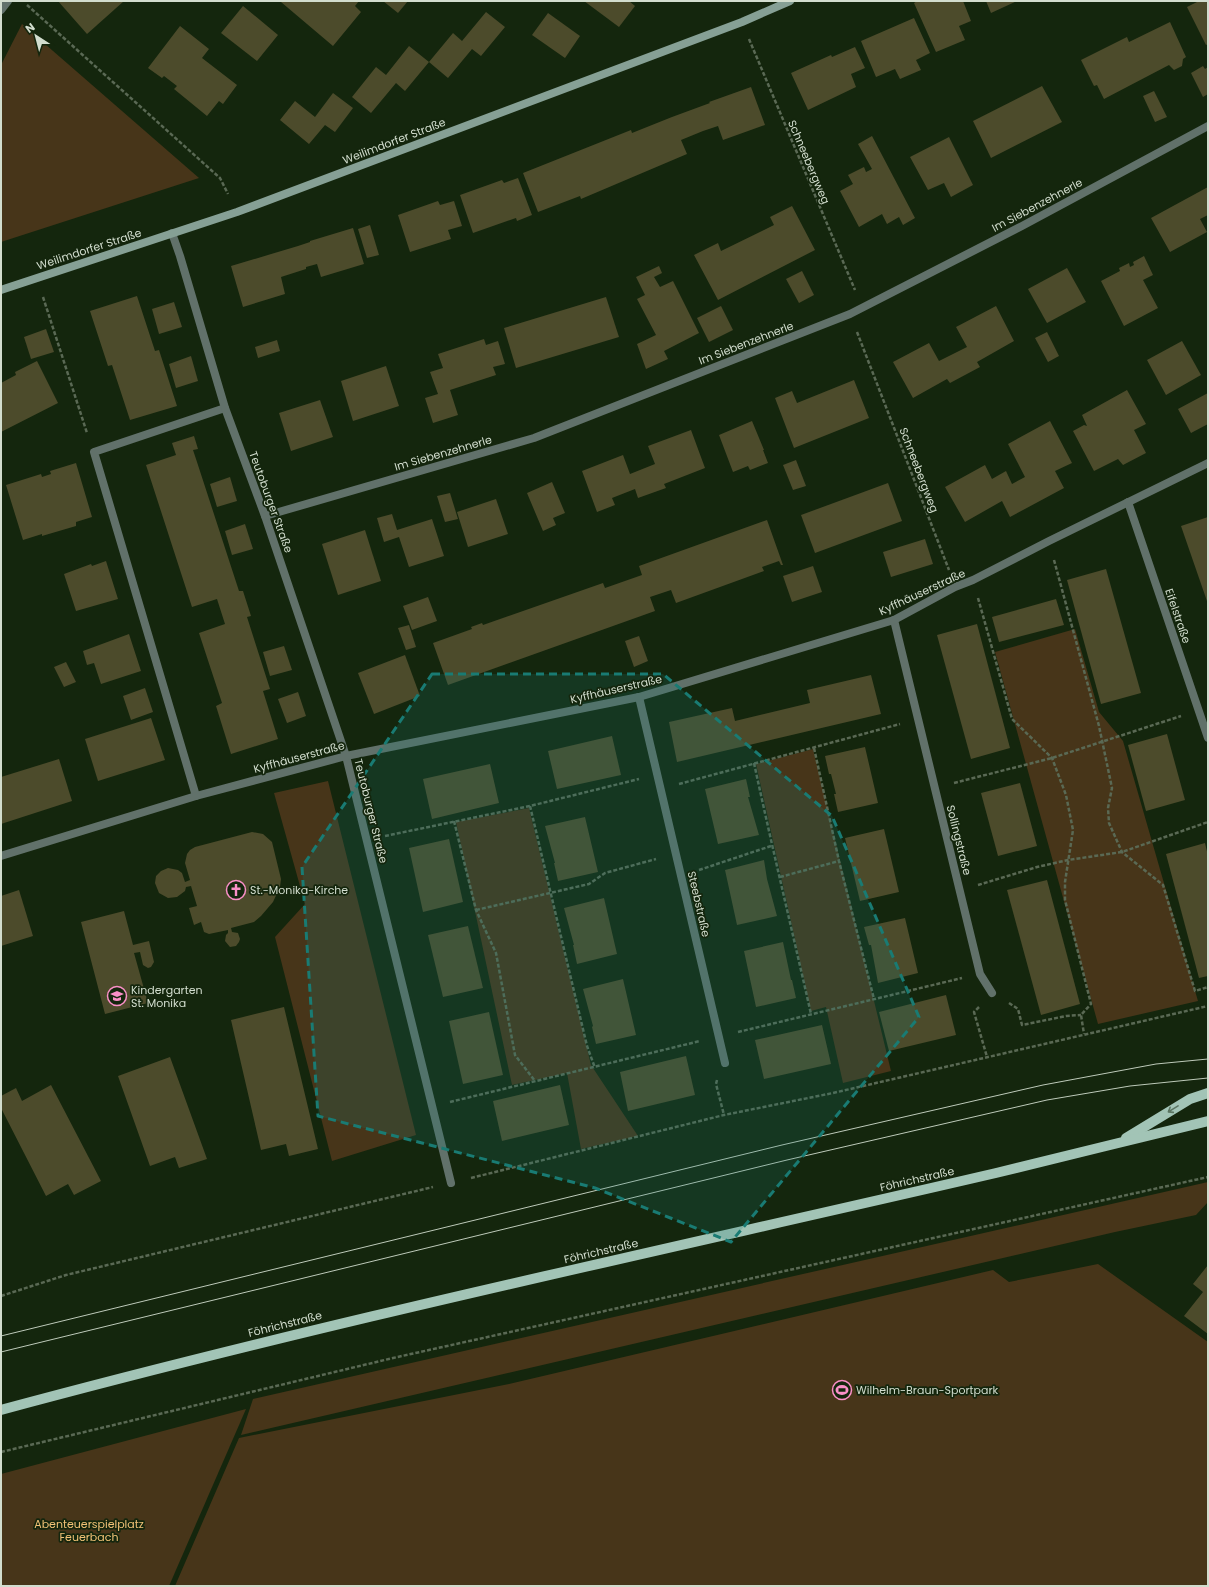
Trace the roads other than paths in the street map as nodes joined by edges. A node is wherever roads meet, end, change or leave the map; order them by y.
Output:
1 (8, 1) edge
2 (790, 1) edge
3 (1, 10) edge
4 (1208, 126) edge
5 (172, 233) junction
6 (1, 290) edge
7 (225, 408) junction
8 (1208, 463) edge
9 (1128, 502) junction
10 (265, 516) junction
11 (894, 620) junction
12 (639, 697) junction
13 (1208, 738) edge
14 (346, 756) junction
15 (196, 796) junction
16 (1, 856) edge
17 (992, 993) road end
18 (725, 1063) road end
19 (1208, 1093) edge
20 (1208, 1121) edge
21 (1188, 1126) junction
22 (1208, 1126) edge
23 (1118, 1144) junction
24 (451, 1183) road end
25 (1, 1410) edge

1 - 3 street
2 - 5 street, Weilimdorfer Straße
4 - 10 street, Im Siebenzehnerle
5 - 6 street, Weilimdorfer Straße
5 - 7 street, Teutoburger Straße
7 - 10 street, Teutoburger Straße
7 - 15 street
8 - 9 street, Kyffhäuserstraße
9 - 11 street, Kyffhäuserstraße
9 - 13 street, Eifelstraße
10 - 14 street, Teutoburger Straße
11 - 12 street, Kyffhäuserstraße
11 - 17 street, Sollingstraße
12 - 14 street, Kyffhäuserstraße
12 - 18 street, Steebstraße
14 - 15 street, Kyffhäuserstraße
14 - 24 street, Teutoburger Straße
15 - 16 street, Kyffhäuserstraße
19 -> 23 main road
20 - 21 main road, Föhrichstraße
21 - 22 main road
21 - 23 main road, Föhrichstraße
23 - 25 main road, Föhrichstraße

